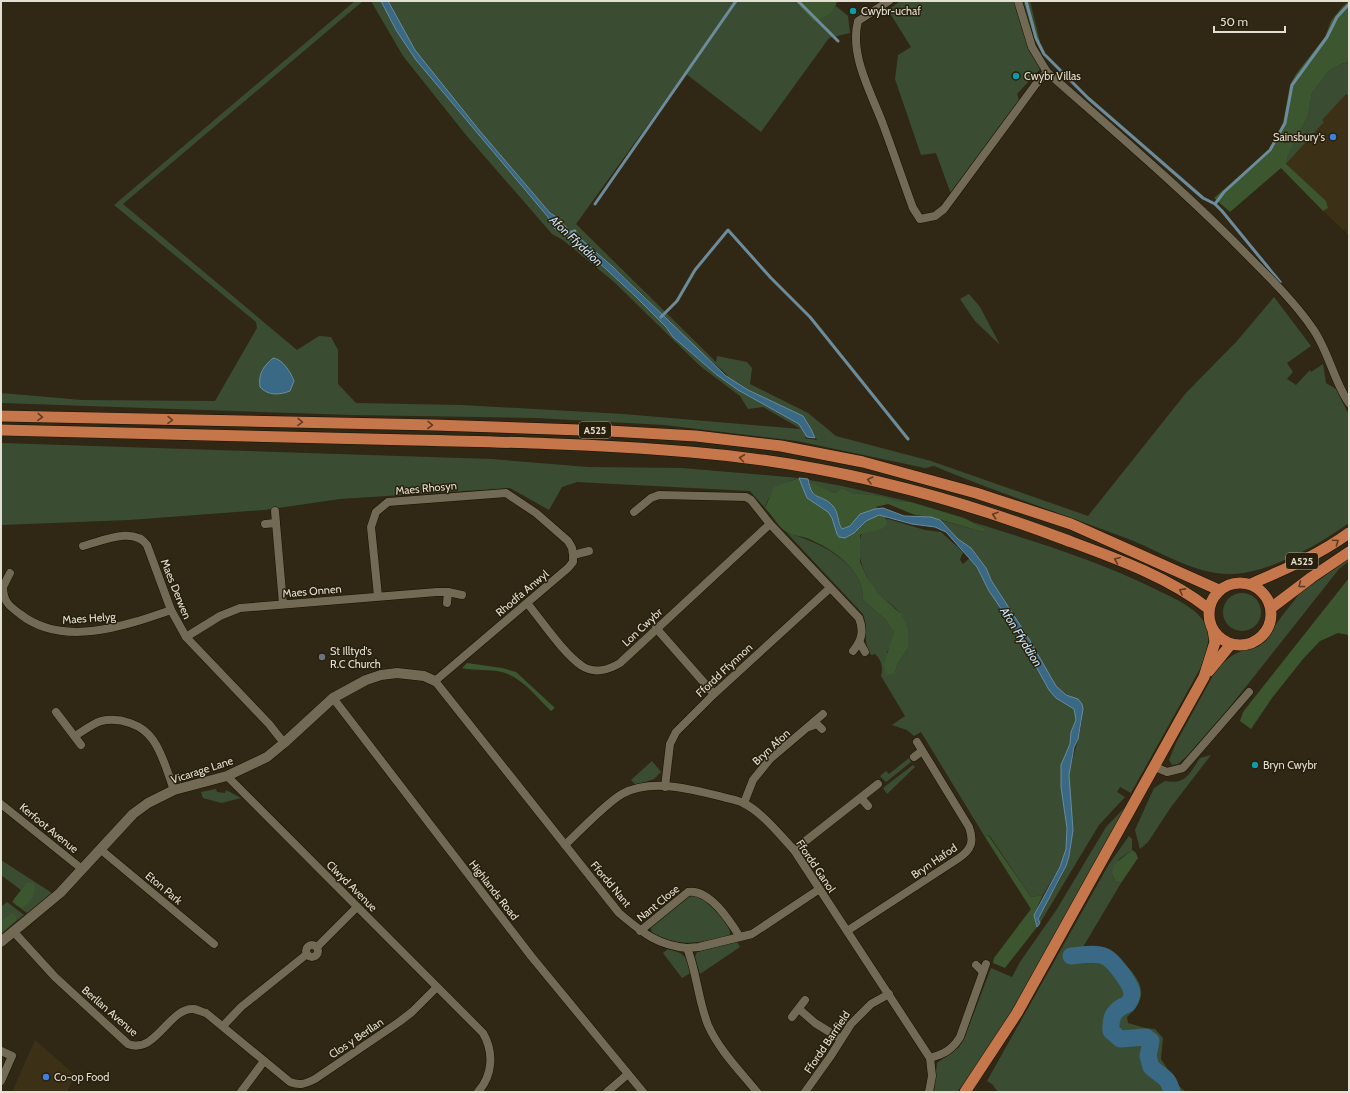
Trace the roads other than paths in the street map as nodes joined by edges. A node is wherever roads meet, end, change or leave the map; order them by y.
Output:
1 (889, 1) edge
2 (1018, 1) edge
3 (1047, 72) junction
4 (1349, 403) edge
5 (1, 416) edge
6 (1, 430) edge
7 (275, 511) dead end
8 (634, 512) dead end
9 (276, 523) junction
10 (265, 524) dead end
11 (770, 524) junction
12 (1349, 533) edge
13 (83, 546) dead end
14 (589, 551) dead end
15 (1349, 552) edge
16 (573, 556) junction
17 (10, 573) dead end
18 (1251, 584) junction
19 (2, 587) edge
20 (830, 588) junction
21 (1219, 590) junction
22 (448, 592) junction
23 (462, 595) dead end
24 (378, 596) junction
25 (447, 603) dead end
26 (527, 603) junction
27 (283, 604) junction
28 (1271, 608) junction
29 (171, 610) junction
30 (1208, 610) junction
31 (656, 628) junction
32 (1213, 630) junction
33 (186, 637) junction
34 (860, 643) junction
35 (1231, 644) junction
36 (853, 651) dead end
37 (864, 652) dead end
38 (1204, 677) junction
39 (435, 681) junction
40 (1248, 692) dead end
41 (714, 694) junction
42 (333, 698) junction
43 (56, 712) dead end
44 (823, 714) dead end
45 (807, 728) junction
46 (822, 729) dead end
47 (75, 736) junction
48 (917, 742) dead end
49 (284, 744) junction
50 (81, 746) dead end
51 (922, 751) junction
52 (914, 757) dead end
53 (1155, 767) junction
54 (227, 776) junction
55 (878, 784) dead end
56 (665, 787) junction
57 (174, 790) junction
58 (861, 798) junction
59 (744, 803) junction
60 (1, 804) edge
61 (868, 806) dead end
62 (565, 845) junction
63 (100, 850) junction
64 (794, 850) junction
65 (82, 869) junction
66 (818, 890) junction
67 (357, 907) junction
68 (13, 931) junction
69 (640, 931) junction
70 (847, 931) junction
71 (740, 937) junction
72 (1, 942) edge
73 (214, 944) dead end
74 (687, 948) junction
75 (976, 966) dead end
76 (437, 987) junction
77 (889, 994) junction
78 (805, 1000) dead end
79 (799, 1009) junction
80 (792, 1017) dead end
81 (224, 1026) junction
82 (841, 1039) junction
83 (1, 1051) edge
84 (930, 1058) junction
85 (264, 1061) junction
86 (628, 1074) junction
87 (1, 1080) edge
88 (290, 1082) junction
89 (241, 1092) edge
90 (302, 1092) edge
91 (478, 1092) edge
92 (607, 1092) edge
93 (643, 1092) edge
94 (756, 1092) edge
95 (805, 1092) edge
96 (929, 1092) edge
97 (966, 1092) edge

1 - 3 street
2 - 3 street
3 - 4 street
5 -> 21 main road, A525
30 -> 6 main road, A525
7 - 9 street
8 - 11 street
9 - 10 street
9 - 27 street
11 - 20 street
11 - 31 street, Lon Cwybr
18 -> 12 main road, A525
13 - 29 street, Maes Derwen
14 - 16 street
15 -> 28 main road, A525
16 - 24 street, Maes Rhosyn
16 - 26 street, Rhodfa Anwyl
17 - 19 street, Maes Helyg
18 - 21 main road
18 - 28 main road
19 - 29 street, Maes Helyg
20 - 34 street
20 - 41 street, Ffordd Ffynnon
21 - 30 main road
22 - 23 street, Maes Onnen
22 - 24 street, Maes Onnen
22 - 25 street
24 - 27 street, Maes Onnen
26 - 31 street, Lon Cwybr
26 - 39 street, Rhodfa Anwyl
27 - 33 street, Maes Onnen
28 - 35 main road
29 - 33 street, Maes Derwen
30 - 32 main road
31 - 41 street
32 - 35 main road
32 - 38 main road
33 - 49 street, Maes Derwen
34 - 36 street
34 - 37 street
35 - 38 main road
38 - 53 main road
39 - 42 street, Vicarage Lane
39 - 62 street, Ffordd Nant
40 - 53 street
41 - 56 street, Ffordd Ffynnon
42 - 49 street, Vicarage Lane
42 - 86 street, Highlands Road
43 - 47 street
44 - 45 street, Bryn Afon
45 - 46 street
45 - 59 street, Bryn Afon
47 - 50 street
47 - 57 street
48 - 51 street, Bryn Hafod
49 - 54 street, Vicarage Lane
51 - 52 street
51 - 70 street, Bryn Hafod
53 - 97 main road
54 - 57 street, Vicarage Lane
54 - 67 street, Clwyd Avenue
55 - 58 street
56 - 59 street, Ffordd Ganol
56 - 62 street, Ffordd Ganol
57 - 63 street, Vicarage Lane
58 - 61 street
58 - 64 street
59 - 64 street, Ffordd Ganol
60 - 65 street, Kerfoot Avenue
62 - 69 street, Ffordd Nant
63 - 65 street, Vicarage Lane
63 - 73 street, Eton Park
64 - 66 street, Ffordd Ganol
65 - 68 street, Vicarage Lane
66 - 70 street, Ffordd Ganol
66 - 71 street
67 - 76 street, Clwyd Avenue
67 - 81 street
68 - 72 street, Vicarage Lane
68 - 81 street, Berllan Avenue
69 - 71 street, Nant Close
69 - 74 street, Ffordd Nant
70 - 77 street, Ffordd Ganol
71 - 74 street
74 - 94 street
75 - 84 street
76 - 88 street, Clos y Berllan
76 - 91 street, Clwyd Avenue
77 - 82 street, Ffordd Barrfield
77 - 84 street, Ffordd Ganol
78 - 79 street
79 - 80 street
79 - 82 street
81 - 85 street, Berllan Avenue
82 - 95 street, Ffordd Barrfield
83 - 87 street
84 - 96 street
85 - 88 street, Berllan Avenue
85 - 89 street
86 - 92 street
86 - 93 street, Highlands Road
88 - 90 street

